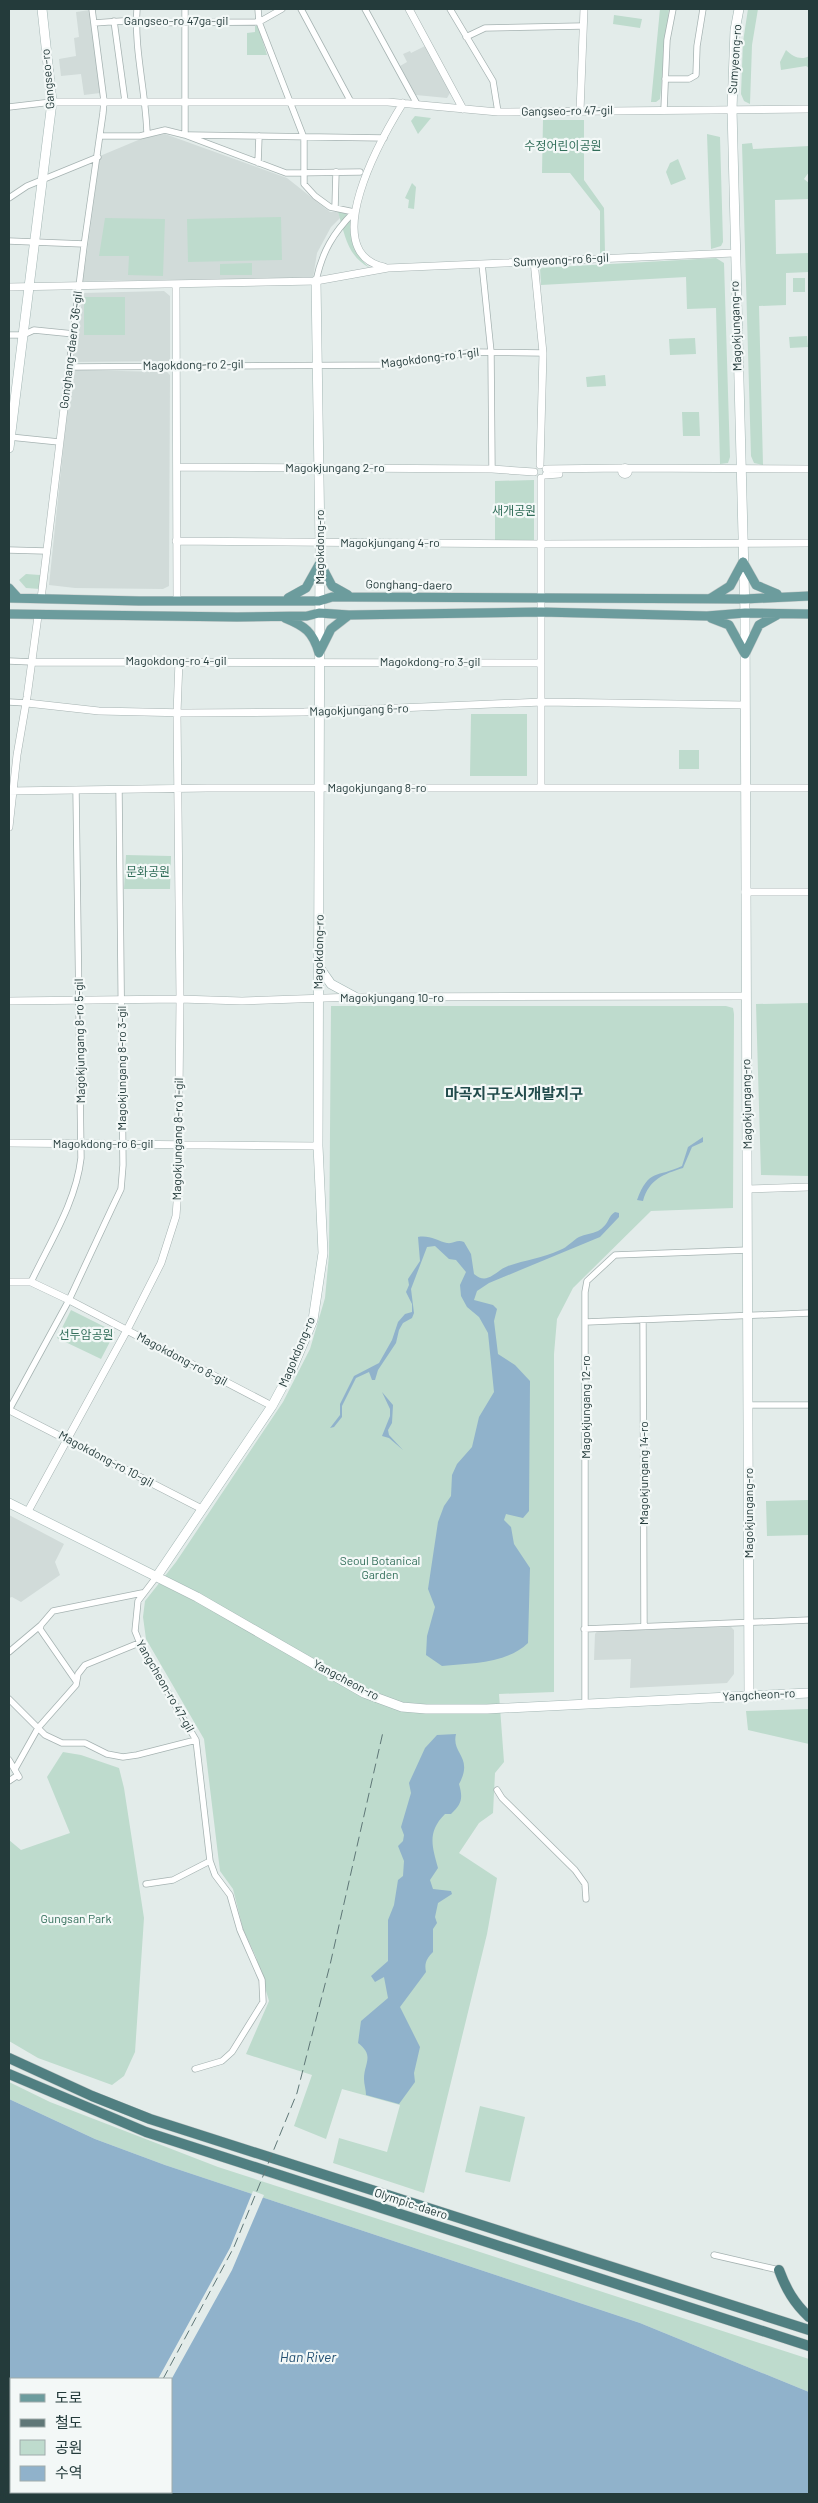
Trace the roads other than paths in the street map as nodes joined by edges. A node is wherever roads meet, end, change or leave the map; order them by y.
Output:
1 (42, 9) edge
2 (92, 9) edge
3 (137, 9) edge
4 (185, 9) edge
5 (258, 9) edge
6 (282, 9) edge
7 (301, 9) edge
8 (365, 9) edge
9 (409, 9) edge
10 (450, 9) edge
11 (584, 9) edge
12 (673, 9) edge
13 (703, 9) edge
14 (739, 9) edge
15 (114, 21) junction
16 (185, 22) junction
17 (259, 22) junction
18 (94, 23) junction
19 (136, 23) junction
20 (582, 26) junction
21 (466, 37) junction
22 (665, 79) junction
23 (104, 101) junction
24 (125, 101) junction
25 (289, 101) junction
26 (52, 102) junction
27 (146, 102) junction
28 (186, 102) junction
29 (351, 102) junction
30 (403, 104) junction
31 (416, 104) junction
32 (9, 107) edge
33 (463, 109) junction
34 (732, 109) junction
35 (809, 109) edge
36 (664, 110) junction
37 (580, 111) junction
38 (498, 112) junction
39 (147, 134) junction
40 (185, 135) junction
41 (101, 136) junction
42 (259, 136) junction
43 (304, 138) junction
44 (384, 138) junction
45 (98, 157) junction
46 (258, 163) junction
47 (304, 172) junction
48 (336, 172) junction
49 (360, 172) dead end
50 (43, 179) junction
51 (9, 198) edge
52 (335, 208) junction
53 (354, 212) junction
54 (9, 241) edge
55 (35, 243) junction
56 (84, 244) junction
57 (734, 252) junction
58 (534, 261) junction
59 (482, 264) junction
60 (388, 268) junction
61 (316, 281) junction
62 (176, 285) junction
63 (9, 287) edge
64 (30, 287) junction
65 (80, 287) junction
66 (74, 334) junction
67 (9, 335) edge
68 (23, 335) junction
69 (491, 352) junction
70 (543, 353) junction
71 (317, 364) junction
72 (178, 365) junction
73 (69, 367) junction
74 (10, 437) junction
75 (60, 442) junction
76 (9, 448) edge
77 (177, 467) junction
78 (320, 469) junction
79 (492, 469) junction
80 (741, 469) junction
81 (809, 469) edge
82 (543, 472) junction
83 (176, 541) junction
84 (743, 542) junction
85 (320, 543) junction
86 (809, 543) edge
87 (543, 544) junction
88 (9, 550) edge
89 (45, 551) junction
90 (744, 562) junction
91 (320, 563) junction
92 (9, 588) edge
93 (784, 596) junction
94 (809, 596) edge
95 (351, 597) junction
96 (541, 597) junction
97 (14, 598) edge
98 (711, 598) junction
99 (41, 599) junction
100 (286, 599) junction
101 (745, 599) junction
102 (177, 600) junction
103 (319, 600) junction
104 (541, 612) junction
105 (319, 613) junction
106 (745, 613) junction
107 (780, 614) junction
108 (809, 614) edge
109 (349, 615) junction
110 (11, 616) edge
111 (38, 616) junction
112 (282, 616) junction
113 (707, 616) junction
114 (745, 654) junction
115 (319, 657) junction
116 (9, 661) edge
117 (179, 661) junction
118 (32, 662) junction
119 (541, 663) junction
120 (9, 702) edge
121 (542, 702) junction
122 (26, 704) junction
123 (745, 705) junction
124 (320, 712) junction
125 (177, 713) junction
126 (319, 788) junction
127 (541, 788) junction
128 (745, 788) junction
129 (809, 788) edge
130 (178, 789) junction
131 (76, 790) junction
132 (119, 790) junction
133 (11, 791) edge
134 (9, 827) edge
135 (745, 892) junction
136 (809, 892) edge
137 (319, 967) junction
138 (745, 996) junction
139 (355, 997) junction
140 (318, 998) junction
141 (180, 999) junction
142 (122, 1000) junction
143 (9, 1001) edge
144 (79, 1001) junction
145 (9, 1143) edge
146 (81, 1144) junction
147 (123, 1144) junction
148 (178, 1145) junction
149 (318, 1146) junction
150 (809, 1187) edge
151 (748, 1189) junction
152 (748, 1250) junction
153 (9, 1282) edge
154 (31, 1282) junction
155 (69, 1300) junction
156 (809, 1313) edge
157 (748, 1315) junction
158 (643, 1321) junction
159 (586, 1322) junction
160 (127, 1330) junction
161 (809, 1404) edge
162 (748, 1405) junction
163 (272, 1406) junction
164 (9, 1410) edge
165 (67, 1439) junction
166 (9, 1504) edge
167 (202, 1509) junction
168 (27, 1513) junction
169 (157, 1576) junction
170 (142, 1593) junction
171 (809, 1620) edge
172 (749, 1622) junction
173 (41, 1625) junction
174 (644, 1626) junction
175 (584, 1629) junction
176 (139, 1643) junction
177 (9, 1652) edge
178 (76, 1681) junction
179 (809, 1693) edge
180 (749, 1696) junction
181 (9, 1699) edge
182 (586, 1704) junction
183 (38, 1728) junction
184 (196, 1740) junction
185 (9, 1760) edge
186 (15, 1769) junction
187 (9, 1782) edge
188 (497, 1790) dead end
189 (210, 1861) junction
190 (146, 1884) dead end
191 (586, 1899) dead end
192 (9, 2058) edge
193 (195, 2069) dead end
194 (9, 2074) edge
195 (714, 2255) dead end
196 (779, 2270) joint
197 (809, 2317) edge
198 (809, 2330) edge
199 (809, 2346) edge

1 - 26 main road, Gangseo-ro
2 - 18 street
3 - 19 street
4 - 16 street
5 - 17 street
6 - 17 street
7 - 29 street
8 - 31 street
9 - 33 street
10 - 21 street
11 - 20 street
12 - 22 street
13 - 22 street
14 - 34 main road, Sumyeong-ro
15 - 18 street, Gangseo-ro 47ga-gil
15 - 19 street, Gangseo-ro 47ga-gil
15 - 24 street
16 - 17 street, Gangseo-ro 47ga-gil
16 - 19 street, Gangseo-ro 47ga-gil
16 - 28 street
17 - 25 street
18 - 23 street
19 - 27 street
20 - 21 street
20 - 37 street
21 - 38 street
22 - 36 street
23 - 24 street, Gangseo-ro 47-gil
23 - 26 street, Gangseo-ro 47-gil
23 - 41 street, Gonghang-daero 36-gil
24 - 27 street, Gangseo-ro 47-gil
25 - 28 street, Gangseo-ro 47-gil
25 - 29 street, Gangseo-ro 47-gil
25 - 43 street
26 - 32 street
26 - 50 main road, Gangseo-ro
27 - 28 street, Gangseo-ro 47-gil
27 - 39 street
28 - 40 street
29 - 30 street, Gangseo-ro 47-gil
30 - 31 street, Gangseo-ro 47-gil
30 - 44 street
31 - 33 street, Gangseo-ro 47-gil
33 - 38 street, Gangseo-ro 47-gil
34 - 35 street, Gangseo-ro 47-gil
34 - 36 street, Gangseo-ro 47-gil
34 - 57 main road, Magokjungang-ro
36 - 37 street, Gangseo-ro 47-gil
37 - 38 street, Gangseo-ro 47-gil
39 - 40 street
39 - 41 street
40 - 42 street
40 - 46 street
41 - 45 street, Gonghang-daero 36-gil
42 - 43 street
42 - 46 street
43 - 44 street
43 - 47 street
44 - 53 street
45 - 50 street
45 - 56 street, Gonghang-daero 36-gil
46 - 47 street
47 - 48 street
47 - 52 street
48 - 49 street
48 - 52 street
50 - 51 street
50 - 55 main road, Gangseo-ro
52 - 53 street
53 - 60 street
53 - 61 street
54 - 55 street
55 - 56 street
55 - 64 main road, Gangseo-ro
56 - 65 street, Gonghang-daero 36-gil
57 - 58 street, Sumyeong-ro 6-gil
57 - 80 main road, Magokjungang-ro
58 - 59 street, Sumyeong-ro 6-gil
58 - 70 street
59 - 60 street, Sumyeong-ro 6-gil
59 - 69 street
60 - 61 street
61 - 62 street
61 - 71 main road, Magokdong-ro
62 - 65 street
62 - 72 street
63 - 64 street
64 - 65 street
64 - 68 main road, Gangseo-ro
65 - 66 street, Gonghang-daero 36-gil
66 - 68 street
66 - 73 street, Gonghang-daero 36-gil
67 - 68 street
68 - 74 main road, Gangseo-ro
69 - 70 street, Magokdong-ro 1-gil
69 - 71 street, Magokdong-ro 1-gil
69 - 79 street
70 - 82 street
71 - 72 street, Magokdong-ro 2-gil
71 - 78 main road, Magokdong-ro
72 - 73 street, Magokdong-ro 2-gil
72 - 77 street
73 - 75 street, Gonghang-daero 36-gil
74 - 75 street
74 - 76 main road, Gangseo-ro
75 - 89 street, Gonghang-daero 36-gil
77 - 78 street, Magokjungang 2-ro
77 - 83 street
78 - 79 street, Magokjungang 2-ro
78 - 85 main road, Magokdong-ro
79 - 82 street, Magokjungang 2-ro
80 - 81 street
80 - 82 street
80 - 84 main road, Magokjungang-ro
82 - 87 street
83 - 85 street, Magokjungang 4-ro
83 - 102 street
84 - 86 street
84 - 87 street, Magokjungang 4-ro
84 - 90 main road, Magokjungang-ro
85 - 87 street, Magokjungang 4-ro
85 - 91 main road, Magokdong-ro
87 - 96 street
88 - 89 street
89 - 99 street, Gonghang-daero 36-gil
90 - 93 main road
90 - 98 main road
90 - 101 main road, Magokjungang-ro
91 - 95 main road
91 - 100 main road
91 - 103 main road, Magokdong-ro
92 - 97 main road
93 - 94 main road, Gonghang-daero
93 - 101 main road, Gonghang-daero
95 - 96 main road, Gonghang-daero
95 - 103 main road, Gonghang-daero
96 - 98 main road, Gonghang-daero
96 - 104 street
97 - 99 main road, Gonghang-daero
98 - 101 main road, Gonghang-daero
99 - 102 main road, Gonghang-daero
100 - 102 main road, Gonghang-daero
100 - 103 main road, Gonghang-daero
101 - 106 main road, Magokjungang-ro
103 - 105 main road, Magokdong-ro
104 - 109 main road
104 - 113 main road
104 - 119 street
105 - 109 main road
105 - 112 main road
105 - 115 main road, Magokdong-ro
106 - 107 main road
106 - 113 main road
106 - 114 main road, Magokjungang-ro
107 - 108 main road
107 - 114 main road
109 - 115 main road
110 - 111 main road
111 - 112 main road
111 - 118 street
112 - 115 main road
113 - 114 main road
114 - 123 main road, Magokjungang-ro
115 - 117 street, Magokdong-ro 4-gil
115 - 119 street, Magokdong-ro 3-gil
115 - 124 main road, Magokdong-ro
116 - 118 street
117 - 118 street, Magokdong-ro 4-gil
117 - 125 street
118 - 122 street
119 - 121 street
120 - 122 street
121 - 123 street, Magokjungang 6-ro
121 - 124 street, Magokjungang 6-ro
121 - 127 street
122 - 125 street, Magokjungang 6-ro
122 - 133 street
123 - 128 main road, Magokjungang-ro
124 - 125 street, Magokjungang 6-ro
124 - 126 main road, Magokdong-ro
125 - 130 street
126 - 127 street, Magokjungang 8-ro
126 - 130 street, Magokjungang 8-ro
126 - 137 main road, Magokdong-ro
127 - 128 street, Magokjungang 8-ro
128 - 129 street, Magokjungang 8-ro
128 - 135 main road, Magokjungang-ro
130 - 132 street, Magokjungang 8-ro
130 - 141 street, Magokjungang 8-ro 1-gil
131 - 132 street, Magokjungang 8-ro
131 - 133 street, Magokjungang 8-ro
131 - 144 street, Magokjungang 8-ro 5-gil
132 - 142 street, Magokjungang 8-ro 3-gil
133 - 134 street
135 - 136 street
135 - 138 main road, Magokjungang-ro
137 - 139 main road
137 - 140 main road, Magokdong-ro
138 - 139 street, Magokjungang 10-ro
138 - 151 main road, Magokjungang-ro
139 - 140 street, Magokjungang 10-ro
140 - 141 street, Magokjungang 10-ro
140 - 149 main road, Magokdong-ro
141 - 142 street, Magokjungang 10-ro
141 - 148 street, Magokjungang 8-ro 1-gil
142 - 144 street, Magokjungang 10-ro
142 - 147 street, Magokjungang 8-ro 3-gil
143 - 144 street, Magokjungang 10-ro
144 - 146 street, Magokjungang 8-ro 5-gil
145 - 146 street, Magokdong-ro 6-gil
146 - 147 street, Magokdong-ro 6-gil
146 - 154 street, Magokjungang 8-ro 5-gil
147 - 148 street, Magokdong-ro 6-gil
147 - 155 street, Magokjungang 8-ro 3-gil
148 - 149 street, Magokdong-ro 6-gil
148 - 160 street, Magokjungang 8-ro 1-gil
149 - 163 main road, Magokdong-ro
150 - 151 street
151 - 152 main road, Magokjungang-ro
152 - 157 main road, Magokjungang-ro
152 - 159 street, Magokjungang 12-ro
153 - 154 street, Magokdong-ro 8-gil
154 - 155 street, Magokdong-ro 8-gil
155 - 160 street, Magokdong-ro 8-gil
155 - 164 street, Magokjungang 8-ro 3-gil
156 - 157 street
157 - 158 street
157 - 162 main road, Magokjungang-ro
158 - 159 street
158 - 174 street, Magokjungang 14-ro
159 - 175 street, Magokjungang 12-ro
160 - 163 street, Magokdong-ro 8-gil
160 - 165 street, Magokjungang 8-ro 1-gil
161 - 162 street
162 - 172 main road, Magokjungang-ro
163 - 167 main road, Magokdong-ro
164 - 165 street, Magokdong-ro 10-gil
165 - 167 street, Magokdong-ro 10-gil
165 - 168 street, Magokjungang 8-ro 1-gil
166 - 168 main road, Yangcheon-ro
167 - 169 main road, Magokdong-ro
168 - 169 main road, Yangcheon-ro
169 - 170 street, Yangcheon-ro 47-gil
169 - 182 main road, Yangcheon-ro
170 - 173 street
170 - 176 street, Yangcheon-ro 47-gil
171 - 172 street
172 - 174 street
172 - 180 main road, Magokjungang-ro
173 - 177 street
173 - 178 street
174 - 175 street
175 - 182 street, Magokjungang 12-ro
176 - 178 street
176 - 184 street, Yangcheon-ro 47-gil
178 - 183 street
179 - 180 main road, Yangcheon-ro
180 - 182 main road, Yangcheon-ro
181 - 183 street
183 - 184 street
183 - 186 street
184 - 189 street, Yangcheon-ro 47-gil
185 - 186 street
186 - 187 street
188 - 191 street
189 - 190 street
189 - 193 street, Yangcheon-ro 47-gil
192 - 198 highway, Olympic-daero
194 - 199 highway, Olympic-daero
195 - 196 street
196 - 197 highway

